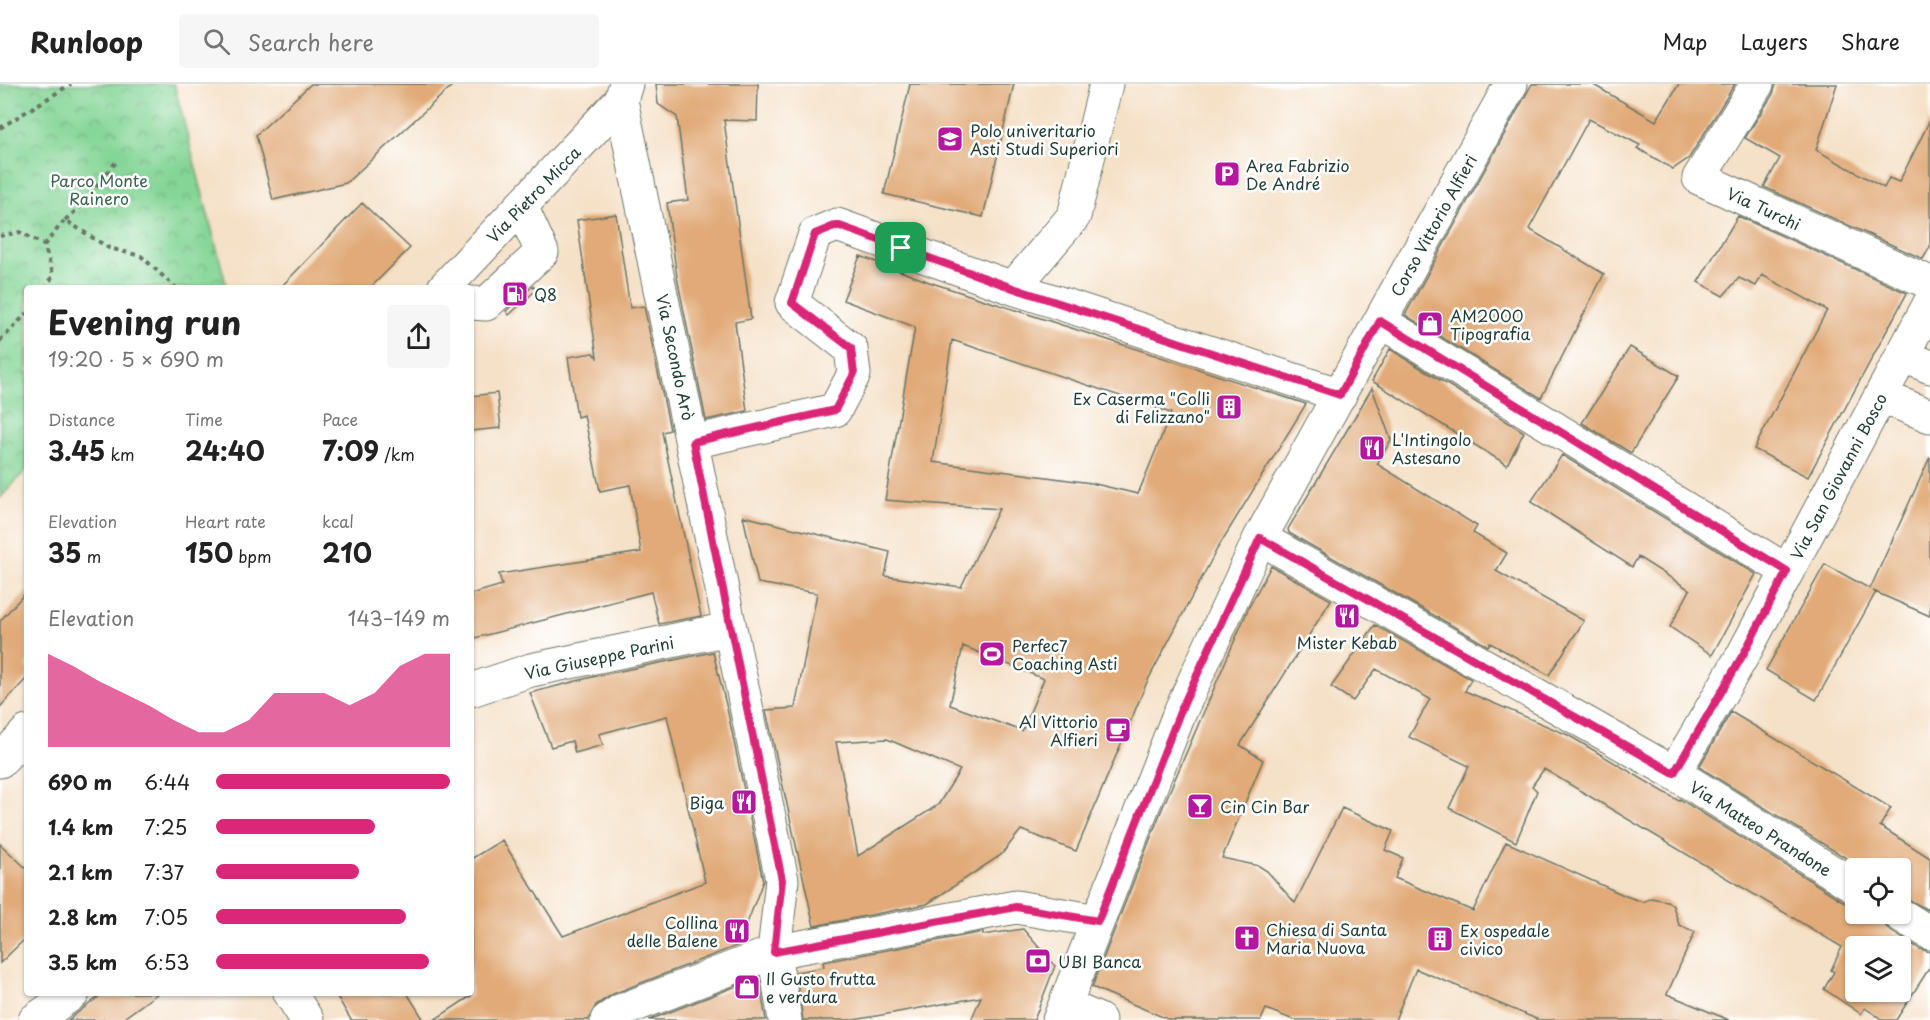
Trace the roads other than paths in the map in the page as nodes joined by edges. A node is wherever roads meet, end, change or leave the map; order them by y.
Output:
1 (1106, 84) edge
2 (1511, 84) edge
3 (1758, 84) edge
4 (624, 92) edge
5 (521, 206) junction
6 (1930, 283) edge
7 (447, 285) edge
8 (1013, 288) junction
9 (474, 303) edge
10 (1930, 303) edge
11 (1380, 321) junction
12 (1917, 361) edge
13 (1340, 395) junction
14 (1881, 396) junction
15 (1930, 416) edge
16 (693, 442) junction
17 (1260, 538) junction
18 (1787, 571) junction
19 (729, 629) junction
20 (474, 689) edge
21 (24, 735) edge
22 (0, 761) edge
23 (1674, 773) junction
24 (1845, 879) edge
25 (1098, 921) junction
26 (1911, 921) edge
27 (1930, 933) edge
28 (774, 952) junction
29 (69, 996) edge
30 (292, 996) edge
31 (1062, 1012) edge
32 (35, 1020) edge
33 (307, 1020) edge
34 (607, 1020) edge
35 (785, 1020) edge
36 (1099, 1020) edge

1 - 8 street
2 - 11 street, Corso Vittorio Alfieri
3 - 6 street, Via Turchi
4 - 5 street, Via Pietro Micca
4 - 16 street, Via Secondo Arò
5 - 7 street, Via Pietro Micca
5 - 9 street
8 - 13 street
8 - 16 street
10 - 12 street, Via San Giovanni Bosco
11 - 13 street, Corso Vittorio Alfieri
11 - 18 street
12 - 14 street, Via San Giovanni Bosco
13 - 17 street, Corso Vittorio Alfieri
14 - 15 street
14 - 18 street, Via San Giovanni Bosco
16 - 19 street, Via Secondo Arò
17 - 23 street, Via Matteo Prandone
17 - 25 street, Corso Vittorio Alfieri
18 - 23 street, Via San Giovanni Bosco
19 - 20 street, Via Giuseppe Parini
19 - 28 street, Via Secondo Arò
21 - 22 street
23 - 24 street, Via Matteo Prandone
25 - 28 street
25 - 31 street, Corso Vittorio Alfieri
26 - 27 street
28 - 34 street
28 - 35 street, Via Secondo Arò
29 - 32 street
30 - 33 street
31 - 36 street

